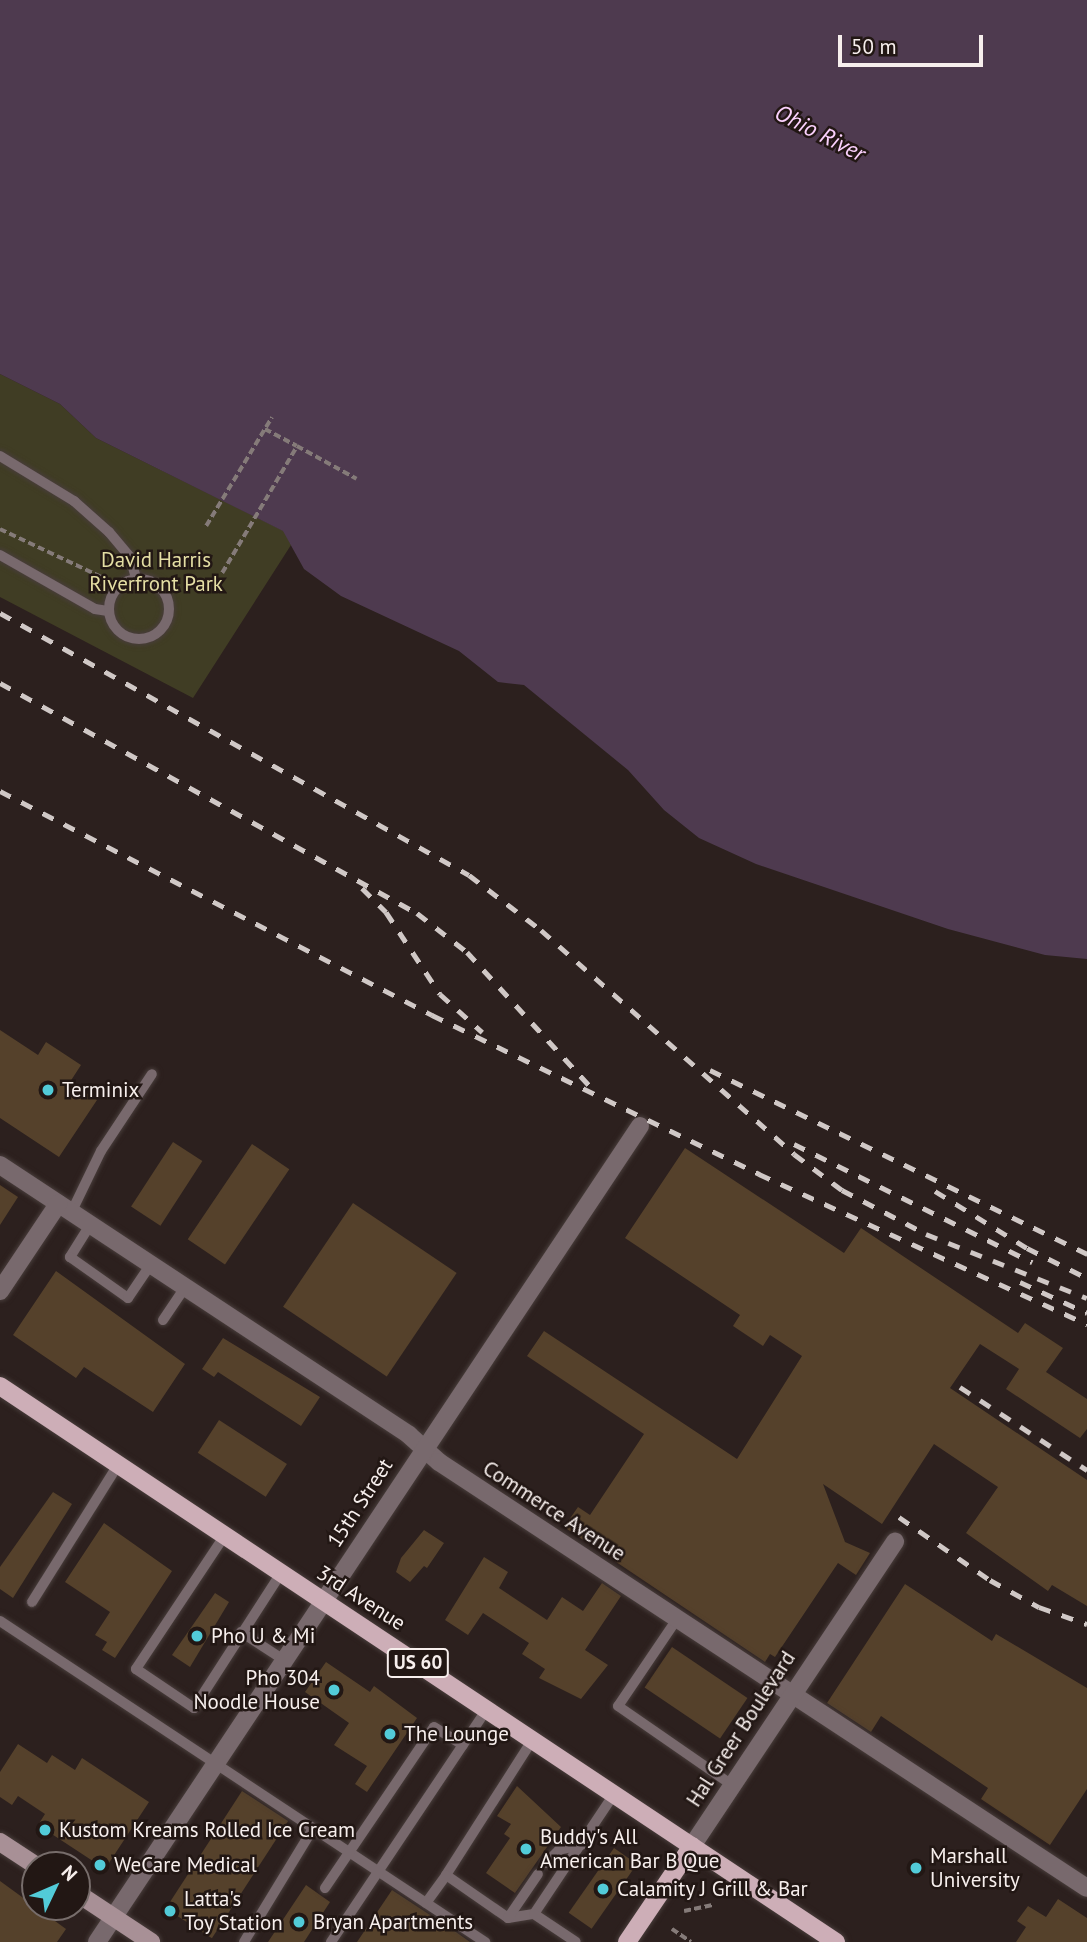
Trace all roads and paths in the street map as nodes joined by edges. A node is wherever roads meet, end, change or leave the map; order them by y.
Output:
1 (272, 417) dead end
2 (264, 429) junction
3 (297, 446) junction
4 (0, 456) edge
5 (357, 479) dead end
6 (206, 526) dead end
7 (0, 529) edge
8 (0, 555) edge
9 (222, 573) dead end
10 (136, 578) junction
11 (116, 589) junction
12 (108, 611) junction
13 (152, 1074) dead end
14 (640, 1126) dead end
15 (0, 1166) edge
16 (64, 1208) junction
17 (90, 1225) junction
18 (150, 1265) junction
19 (184, 1287) junction
20 (0, 1291) edge
21 (163, 1320) dead end
22 (0, 1386) edge
23 (423, 1448) junction
24 (118, 1465) junction
25 (225, 1535) junction
26 (895, 1542) dead end
27 (281, 1573) junction
28 (323, 1601) junction
29 (32, 1602) dead end
30 (677, 1619) junction
31 (0, 1621) edge
32 (241, 1632) junction
33 (284, 1660) junction
34 (790, 1694) junction
35 (487, 1709) junction
36 (533, 1739) junction
37 (463, 1745) junction
38 (216, 1763) junction
39 (732, 1785) junction
40 (614, 1794) junction
41 (313, 1830) junction
42 (0, 1842) edge
43 (581, 1845) junction
44 (692, 1846) junction
45 (350, 1851) junction
46 (21, 1856) edge
47 (545, 1863) dead end
48 (379, 1871) junction
49 (538, 1874) dead end
50 (446, 1875) junction
51 (325, 1888) dead end
52 (1087, 1888) edge
53 (91, 1902) edge
54 (426, 1903) junction
55 (712, 1905) dead end
56 (684, 1911) dead end
57 (534, 1914) junction
58 (114, 1917) junction
59 (508, 1917) junction
60 (672, 1929) dead end
61 (97, 1942) edge
62 (151, 1942) edge
63 (244, 1942) edge
64 (331, 1942) edge
65 (485, 1942) edge
66 (576, 1942) edge
67 (627, 1942) edge
68 (691, 1942) edge
69 (836, 1942) edge

1 - 2 path
2 - 3 path
2 - 6 path
3 - 5 path
3 - 9 path
4 - 10 lane
7 - 11 path
8 - 12 lane
10 - 11 lane
10 - 12 lane
11 - 12 lane
13 - 16 lane
14 - 23 street, 15th Street
15 - 16 street, Commerce Avenue
16 - 17 street, Commerce Avenue
16 - 20 street
17 - 18 street, Commerce Avenue
17 - 18 lane
18 - 19 street, Commerce Avenue
19 - 21 lane
19 - 23 street, Commerce Avenue
22 - 24 main road, 3rd Avenue / US 60
23 - 28 street, 15th Street
23 - 30 street, Commerce Avenue
24 - 25 main road, 3rd Avenue / US 60
24 - 29 lane
25 - 27 main road, 3rd Avenue / US 60
25 - 32 lane
26 - 34 street, Hal Greer Boulevard
27 - 28 main road, 3rd Avenue / US 60
27 - 32 lane
28 - 33 street, 15th Street
28 - 35 main road, 3rd Avenue / US 60
30 - 34 street, Commerce Avenue
30 - 39 lane
31 - 38 lane
32 - 33 lane
33 - 38 street, 15th Street
34 - 39 street, Hal Greer Boulevard
34 - 52 street, Commerce Avenue
35 - 36 main road, 3rd Avenue / US 60
35 - 37 lane
36 - 40 main road, 3rd Avenue / US 60
36 - 50 lane
37 - 45 lane
37 - 48 lane
38 - 41 lane
38 - 58 street, 15th Street
39 - 44 street, Hal Greer Boulevard
40 - 43 lane
40 - 44 main road, 3rd Avenue / US 60
41 - 45 lane
41 - 63 lane
42 - 46 street
43 - 47 lane
43 - 57 lane
44 - 67 main road, Hal Greer Boulevard
44 - 69 main road, 3rd Avenue / US 60
45 - 48 lane
45 - 51 lane
48 - 54 lane
48 - 64 lane
49 - 59 lane
50 - 54 lane
50 - 59 lane
53 - 58 street
54 - 65 lane
55 - 56 path
57 - 59 lane
57 - 66 lane
58 - 61 street, 15th Street
58 - 62 street
60 - 68 path

